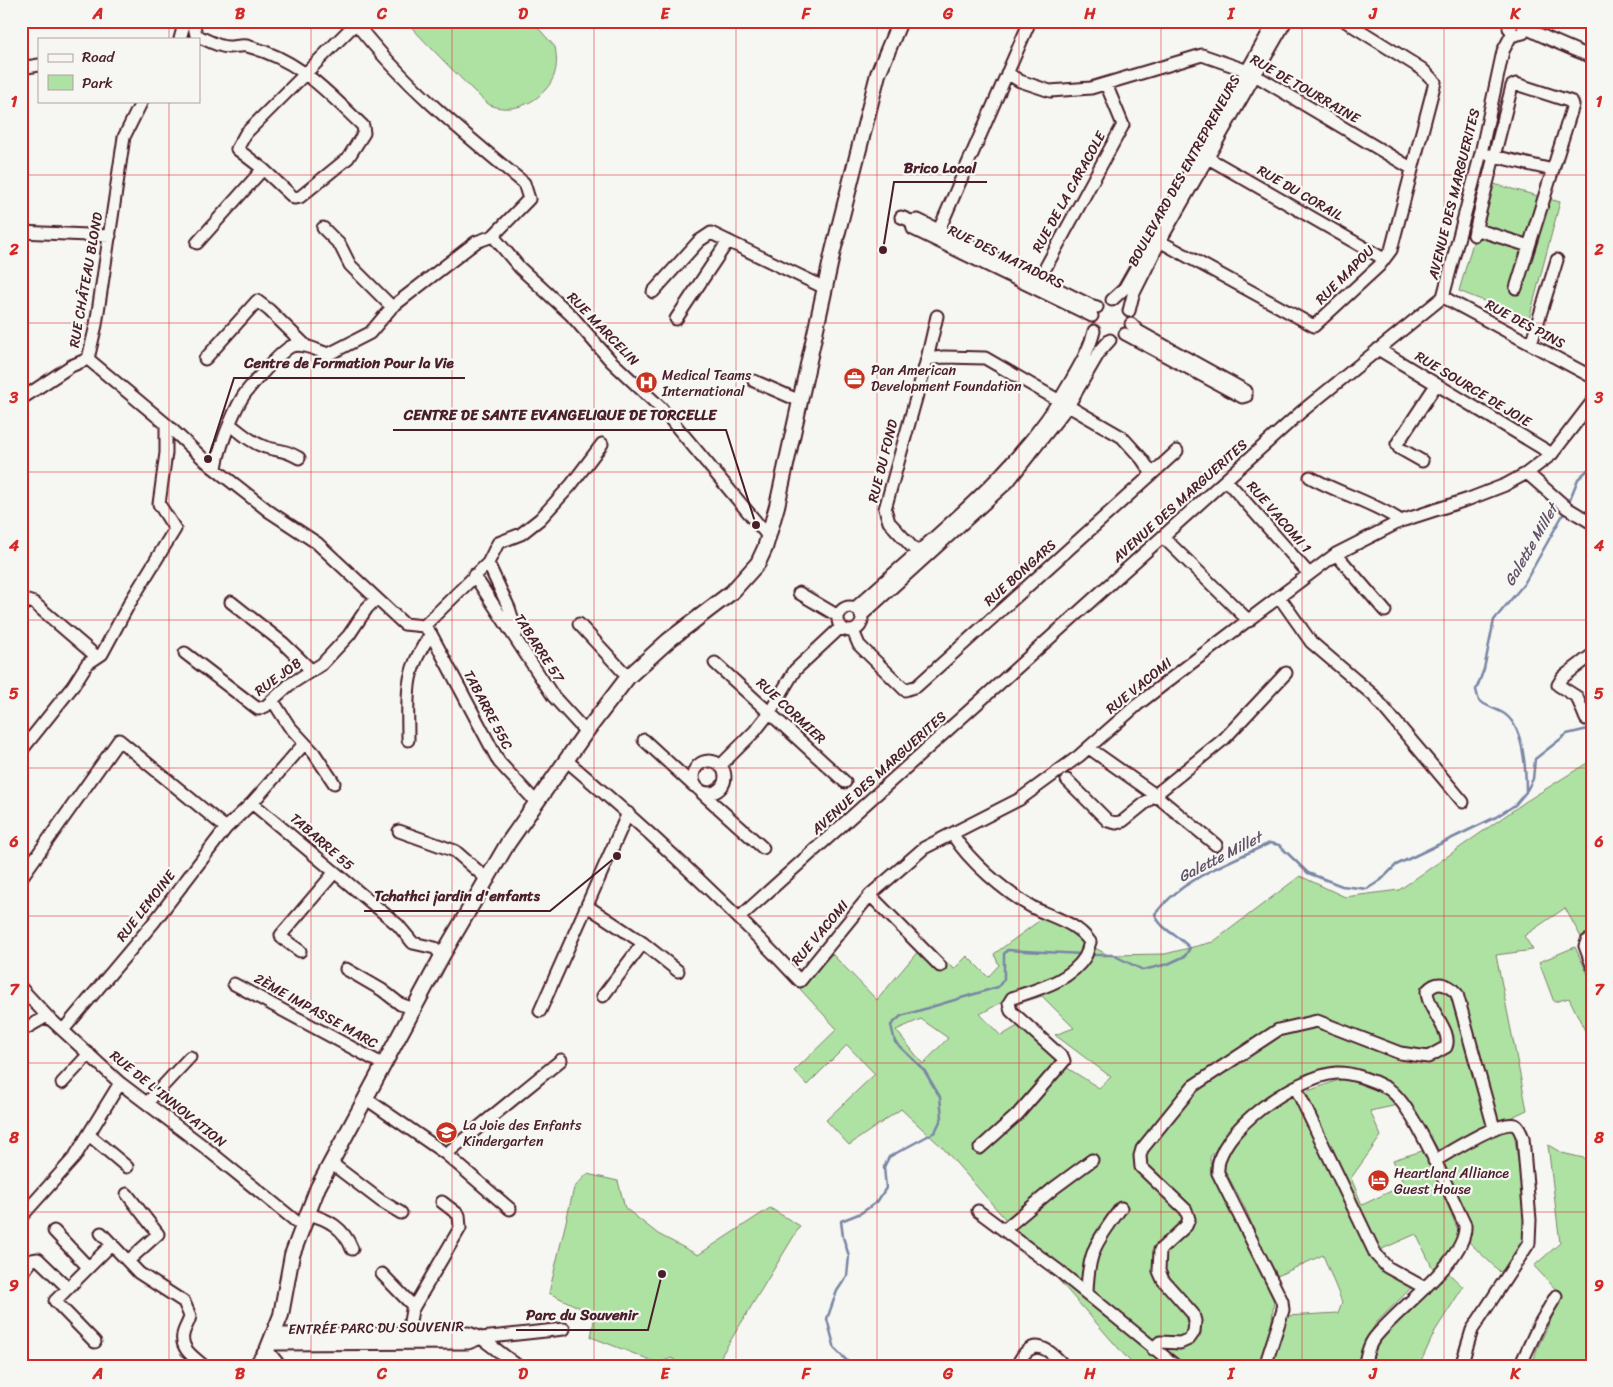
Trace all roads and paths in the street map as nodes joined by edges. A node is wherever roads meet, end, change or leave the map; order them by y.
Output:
1 (185, 21) edge
2 (193, 21) edge
3 (900, 21) edge
4 (1030, 21) edge
5 (1275, 21) edge
6 (1286, 21) edge
7 (1344, 21) edge
8 (355, 22) edge
9 (1518, 28) edge
10 (180, 38) edge
11 (1592, 57) edge
12 (306, 71) junction
13 (1007, 74) junction
14 (1251, 74) junction
15 (1106, 84) junction
16 (142, 102) edge
17 (1482, 153) junction
18 (1204, 155) junction
19 (1494, 156) junction
20 (1411, 168) junction
21 (263, 169) junction
22 (1553, 170) junction
23 (906, 219) dead end
24 (323, 228) dead end
25 (21, 232) edge
26 (937, 235) junction
27 (110, 236) junction
28 (493, 236) junction
29 (1156, 239) junction
30 (728, 241) junction
31 (197, 243) dead end
32 (1529, 246) junction
33 (1384, 259) junction
34 (1557, 260) dead end
35 (1037, 284) junction
36 (825, 288) junction
37 (1516, 288) dead end
38 (654, 292) dead end
39 (1443, 297) junction
40 (1112, 300) junction
41 (392, 307) junction
42 (1129, 311) junction
43 (1094, 312) junction
44 (937, 316) dead end
45 (676, 319) dead end
46 (1128, 329) junction
47 (1094, 330) junction
48 (1110, 340) junction
49 (1531, 344) junction
50 (305, 345) junction
51 (1378, 349) junction
52 (88, 359) junction
53 (205, 359) dead end
54 (927, 359) junction
55 (1592, 377) edge
56 (754, 381) dead end
57 (1436, 385) junction
58 (21, 399) edge
59 (800, 401) junction
60 (1592, 402) edge
61 (1063, 404) junction
62 (166, 424) junction
63 (231, 425) junction
64 (602, 444) dead end
65 (1177, 452) dead end
66 (1552, 454) junction
67 (299, 458) dead end
68 (1422, 461) dead end
69 (216, 469) junction
70 (1527, 473) junction
71 (1152, 474) junction
72 (1310, 478) dead end
73 (1226, 480) junction
74 (1401, 522) junction
75 (1592, 523) edge
76 (768, 536) junction
77 (1163, 537) junction
78 (1336, 554) junction
79 (919, 555) junction
80 (488, 563) junction
81 (1309, 574) junction
82 (474, 575) junction
83 (799, 594) dead end
84 (1280, 598) junction
85 (376, 599) junction
86 (231, 602) dead end
87 (21, 607) edge
88 (1385, 611) dead end
89 (858, 612) junction
90 (1249, 621) junction
91 (579, 624) dead end
92 (844, 625) junction
93 (427, 630) junction
94 (521, 646) junction
95 (185, 653) dead end
96 (1592, 655) edge
97 (97, 657) junction
98 (715, 663) dead end
99 (312, 672) junction
100 (1286, 673) dead end
101 (628, 677) junction
102 (273, 701) junction
103 (770, 712) junction
104 (1586, 719) dead end
105 (586, 732) junction
106 (408, 740) dead end
107 (644, 740) dead end
108 (304, 744) junction
109 (1089, 748) junction
110 (21, 751) edge
111 (566, 760) junction
112 (720, 766) junction
113 (696, 768) junction
114 (680, 773) junction
115 (1067, 780) dead end
116 (845, 782) dead end
117 (334, 783) dead end
118 (698, 790) junction
119 (719, 790) junction
120 (1154, 794) junction
121 (536, 802) junction
122 (1463, 802) dead end
123 (252, 803) junction
124 (716, 805) junction
125 (628, 813) junction
126 (226, 828) junction
127 (399, 831) dead end
128 (953, 835) junction
129 (1216, 845) dead end
130 (764, 848) dead end
131 (334, 873) junction
132 (21, 878) edge
133 (488, 879) junction
134 (870, 895) junction
135 (587, 906) junction
136 (740, 918) junction
137 (1589, 940) edge
138 (642, 944) junction
139 (300, 951) dead end
140 (442, 956) junction
141 (1592, 965) edge
142 (940, 966) dead end
143 (346, 969) dead end
144 (678, 971) dead end
145 (234, 984) dead end
146 (21, 988) edge
147 (604, 996) dead end
148 (414, 1009) junction
149 (540, 1011) dead end
150 (47, 1016) junction
151 (64, 1029) junction
152 (21, 1031) edge
153 (89, 1054) junction
154 (190, 1057) dead end
155 (561, 1060) dead end
156 (384, 1065) junction
157 (62, 1083) dead end
158 (120, 1083) junction
159 (1296, 1088) junction
160 (365, 1098) junction
161 (147, 1103) junction
162 (1494, 1128) junction
163 (89, 1135) junction
164 (980, 1148) dead end
165 (446, 1154) junction
166 (1092, 1160) dead end
167 (1434, 1161) junction
168 (331, 1163) junction
169 (127, 1167) dead end
170 (126, 1194) dead end
171 (442, 1202) dead end
172 (1121, 1208) dead end
173 (510, 1209) dead end
174 (978, 1211) dead end
175 (401, 1213) dead end
176 (308, 1214) junction
177 (21, 1217) edge
178 (302, 1227) junction
179 (1005, 1229) junction
180 (54, 1231) dead end
181 (101, 1233) dead end
182 (112, 1244) junction
183 (352, 1248) dead end
184 (128, 1261) junction
185 (88, 1267) junction
186 (382, 1274) dead end
187 (21, 1275) edge
188 (67, 1287) junction
189 (1425, 1288) junction
190 (1087, 1293) junction
191 (1556, 1296) dead end
192 (414, 1307) junction
193 (564, 1329) dead end
194 (408, 1333) junction
195 (481, 1338) junction
196 (95, 1342) dead end
197 (270, 1343) junction
198 (1153, 1349) junction
199 (204, 1366) edge
200 (256, 1366) edge
201 (280, 1366) edge
202 (518, 1366) edge
203 (1017, 1366) edge
204 (1064, 1366) edge
205 (1176, 1366) edge
206 (1265, 1366) edge
207 (1364, 1366) edge
208 (1461, 1366) edge
209 (1520, 1366) edge

1 - 10 street
2 - 12 street
3 - 36 main road
4 - 13 street
5 - 14 street, BOULEVARD DES ENTREPRENEURS
6 - 14 street, BOULEVARD DES ENTREPRENEURS
7 - 20 street, RUE MAPOU
8 - 12 street
8 - 28 street
9 - 11 street
9 - 17 street, AVENUE DES MARGUERITES
12 - 21 street
12 - 21 street
13 - 15 street, RUE DE TOURRAINE
13 - 26 street
14 - 15 street, RUE DE TOURRAINE
14 - 18 street, BOULEVARD DES ENTREPRENEURS
14 - 20 street, RUE DE TOURRAINE
15 - 35 street, RUE DE LA CARACOLE
16 - 27 street, RUE CHÂTEAU BLOND
17 - 19 street
17 - 39 street, AVENUE DES MARGUERITES
18 - 29 street, BOULEVARD DES ENTREPRENEURS
18 - 33 street, RUE DU CORAIL
19 - 22 street
19 - 22 street
19 - 32 street
20 - 33 street, RUE MAPOU
21 - 31 street
22 - 32 street
23 - 26 street, RUE DES MATADORS
24 - 41 street
25 - 27 street
26 - 35 street, RUE DES MATADORS
27 - 52 street, RUE CHÂTEAU BLOND
28 - 41 street
28 - 76 street, RUE MARCELIN
29 - 33 street, RUE MAPOU
29 - 40 street, BOULEVARD DES ENTREPRENEURS
29 - 42 street, BOULEVARD DES ENTREPRENEURS
30 - 36 street
30 - 38 street
30 - 45 street
32 - 37 street
34 - 49 street
35 - 43 street, RUE DES MATADORS
36 - 59 main road
39 - 49 street, RUE DES PINS
39 - 51 street, AVENUE DES MARGUERITES
40 - 42 street
40 - 43 street
41 - 50 street
42 - 46 street
43 - 47 street
44 - 54 street, RUE DU FOND
46 - 46 street
46 - 48 street
47 - 48 street
47 - 61 street
48 - 61 street
49 - 55 street, RUE DES PINS
50 - 53 street
50 - 63 street
51 - 57 street, RUE SOURCE DE JOIE
51 - 73 street, AVENUE DES MARGUERITES
52 - 58 street
52 - 62 street, RUE CHÂTEAU BLOND
54 - 61 street
54 - 79 street, RUE DU FOND
56 - 59 street
57 - 66 street, RUE SOURCE DE JOIE
57 - 68 street
59 - 76 main road
60 - 66 street, RUE VACOMI
61 - 71 street
61 - 79 street
62 - 69 street, RUE CHÂTEAU BLOND
62 - 97 street
63 - 67 street
63 - 69 street
64 - 80 street
65 - 71 street, RUE BONGARS
66 - 70 street, RUE VACOMI
69 - 85 street, RUE CHÂTEAU BLOND
70 - 74 street, RUE VACOMI
70 - 75 street
71 - 92 street, RUE BONGARS
72 - 74 street
73 - 77 street, AVENUE DES MARGUERITES
73 - 81 street, RUE VACOMI 1
74 - 78 street, RUE VACOMI
76 - 101 main road
77 - 90 street
77 - 136 street, AVENUE DES MARGUERITES
78 - 81 street, RUE VACOMI
78 - 88 street
79 - 89 street
80 - 82 street
80 - 94 street
81 - 84 street, RUE VACOMI
82 - 93 street
82 - 94 street, TABARRE 57
83 - 92 street
84 - 90 street, RUE VACOMI
84 - 122 street
85 - 93 street, RUE CHÂTEAU BLOND
85 - 99 street, RUE JOB
86 - 99 street
87 - 97 street
89 - 92 street
89 - 92 street
90 - 109 street, RUE VACOMI
91 - 101 street
92 - 103 street
93 - 106 street
93 - 121 street, TABARRE 55C
94 - 105 street, TABARRE 57
95 - 102 street, RUE JOB
96 - 104 street
97 - 110 street
98 - 103 street, RUE CORMIER
99 - 102 street, RUE JOB
100 - 120 street
101 - 105 main road
102 - 108 street
103 - 112 street
103 - 116 street, RUE CORMIER
105 - 111 main road
107 - 114 street
108 - 117 street
108 - 123 street, RUE LEMOINE
109 - 120 street
109 - 128 street, RUE VACOMI
111 - 121 main road
111 - 125 street
112 - 113 street
112 - 119 street
113 - 114 street
113 - 118 street
114 - 118 street
115 - 120 street
118 - 119 street
118 - 124 street
119 - 124 street
120 - 129 street
121 - 133 main road
123 - 126 street, RUE LEMOINE
123 - 131 street, TABARRE 55
124 - 130 street
125 - 135 street
125 - 136 street
126 - 132 street
126 - 151 street, RUE LEMOINE
127 - 133 street
128 - 134 street, RUE VACOMI
128 - 164 street
131 - 139 street
131 - 140 street, TABARRE 55
133 - 140 main road
134 - 136 street, RUE VACOMI
134 - 142 street
135 - 138 street
135 - 149 street
137 - 141 street
138 - 144 street
138 - 147 street
140 - 148 main road
143 - 148 street
145 - 156 street, 2ÈME IMPASSE MARC
146 - 150 street, RUE DE L'INNOVATION
148 - 156 main road
150 - 151 street, RUE DE L'INNOVATION
150 - 152 street
151 - 153 street, RUE DE L'INNOVATION
153 - 157 street
153 - 158 street, RUE DE L'INNOVATION
154 - 161 street
155 - 165 street
156 - 160 main road
158 - 161 street, RUE DE L'INNOVATION
158 - 163 street
159 - 167 street
159 - 189 street
159 - 206 street
160 - 165 street
160 - 168 main road
161 - 178 street, RUE DE L'INNOVATION
162 - 167 street
162 - 198 street
162 - 208 street
163 - 169 street
163 - 177 street
165 - 173 street
166 - 179 street
167 - 189 street
168 - 175 street
168 - 176 main road
170 - 184 street
171 - 192 street
172 - 190 street
174 - 179 street
176 - 178 main road
176 - 183 street
178 - 197 main road
179 - 190 street
180 - 185 street
181 - 182 street
182 - 184 street
182 - 185 street
184 - 199 street
185 - 188 street
186 - 192 street
187 - 188 street
188 - 196 street
189 - 207 street
190 - 198 street
191 - 209 street
192 - 194 street
193 - 195 street, ENTRÉE PARC DU SOUVENIR
194 - 195 street, ENTRÉE PARC DU SOUVENIR
194 - 197 street, ENTRÉE PARC DU SOUVENIR
195 - 197 street, ENTRÉE PARC DU SOUVENIR
195 - 202 street
197 - 200 main road
197 - 201 street
198 - 205 street
203 - 204 street

